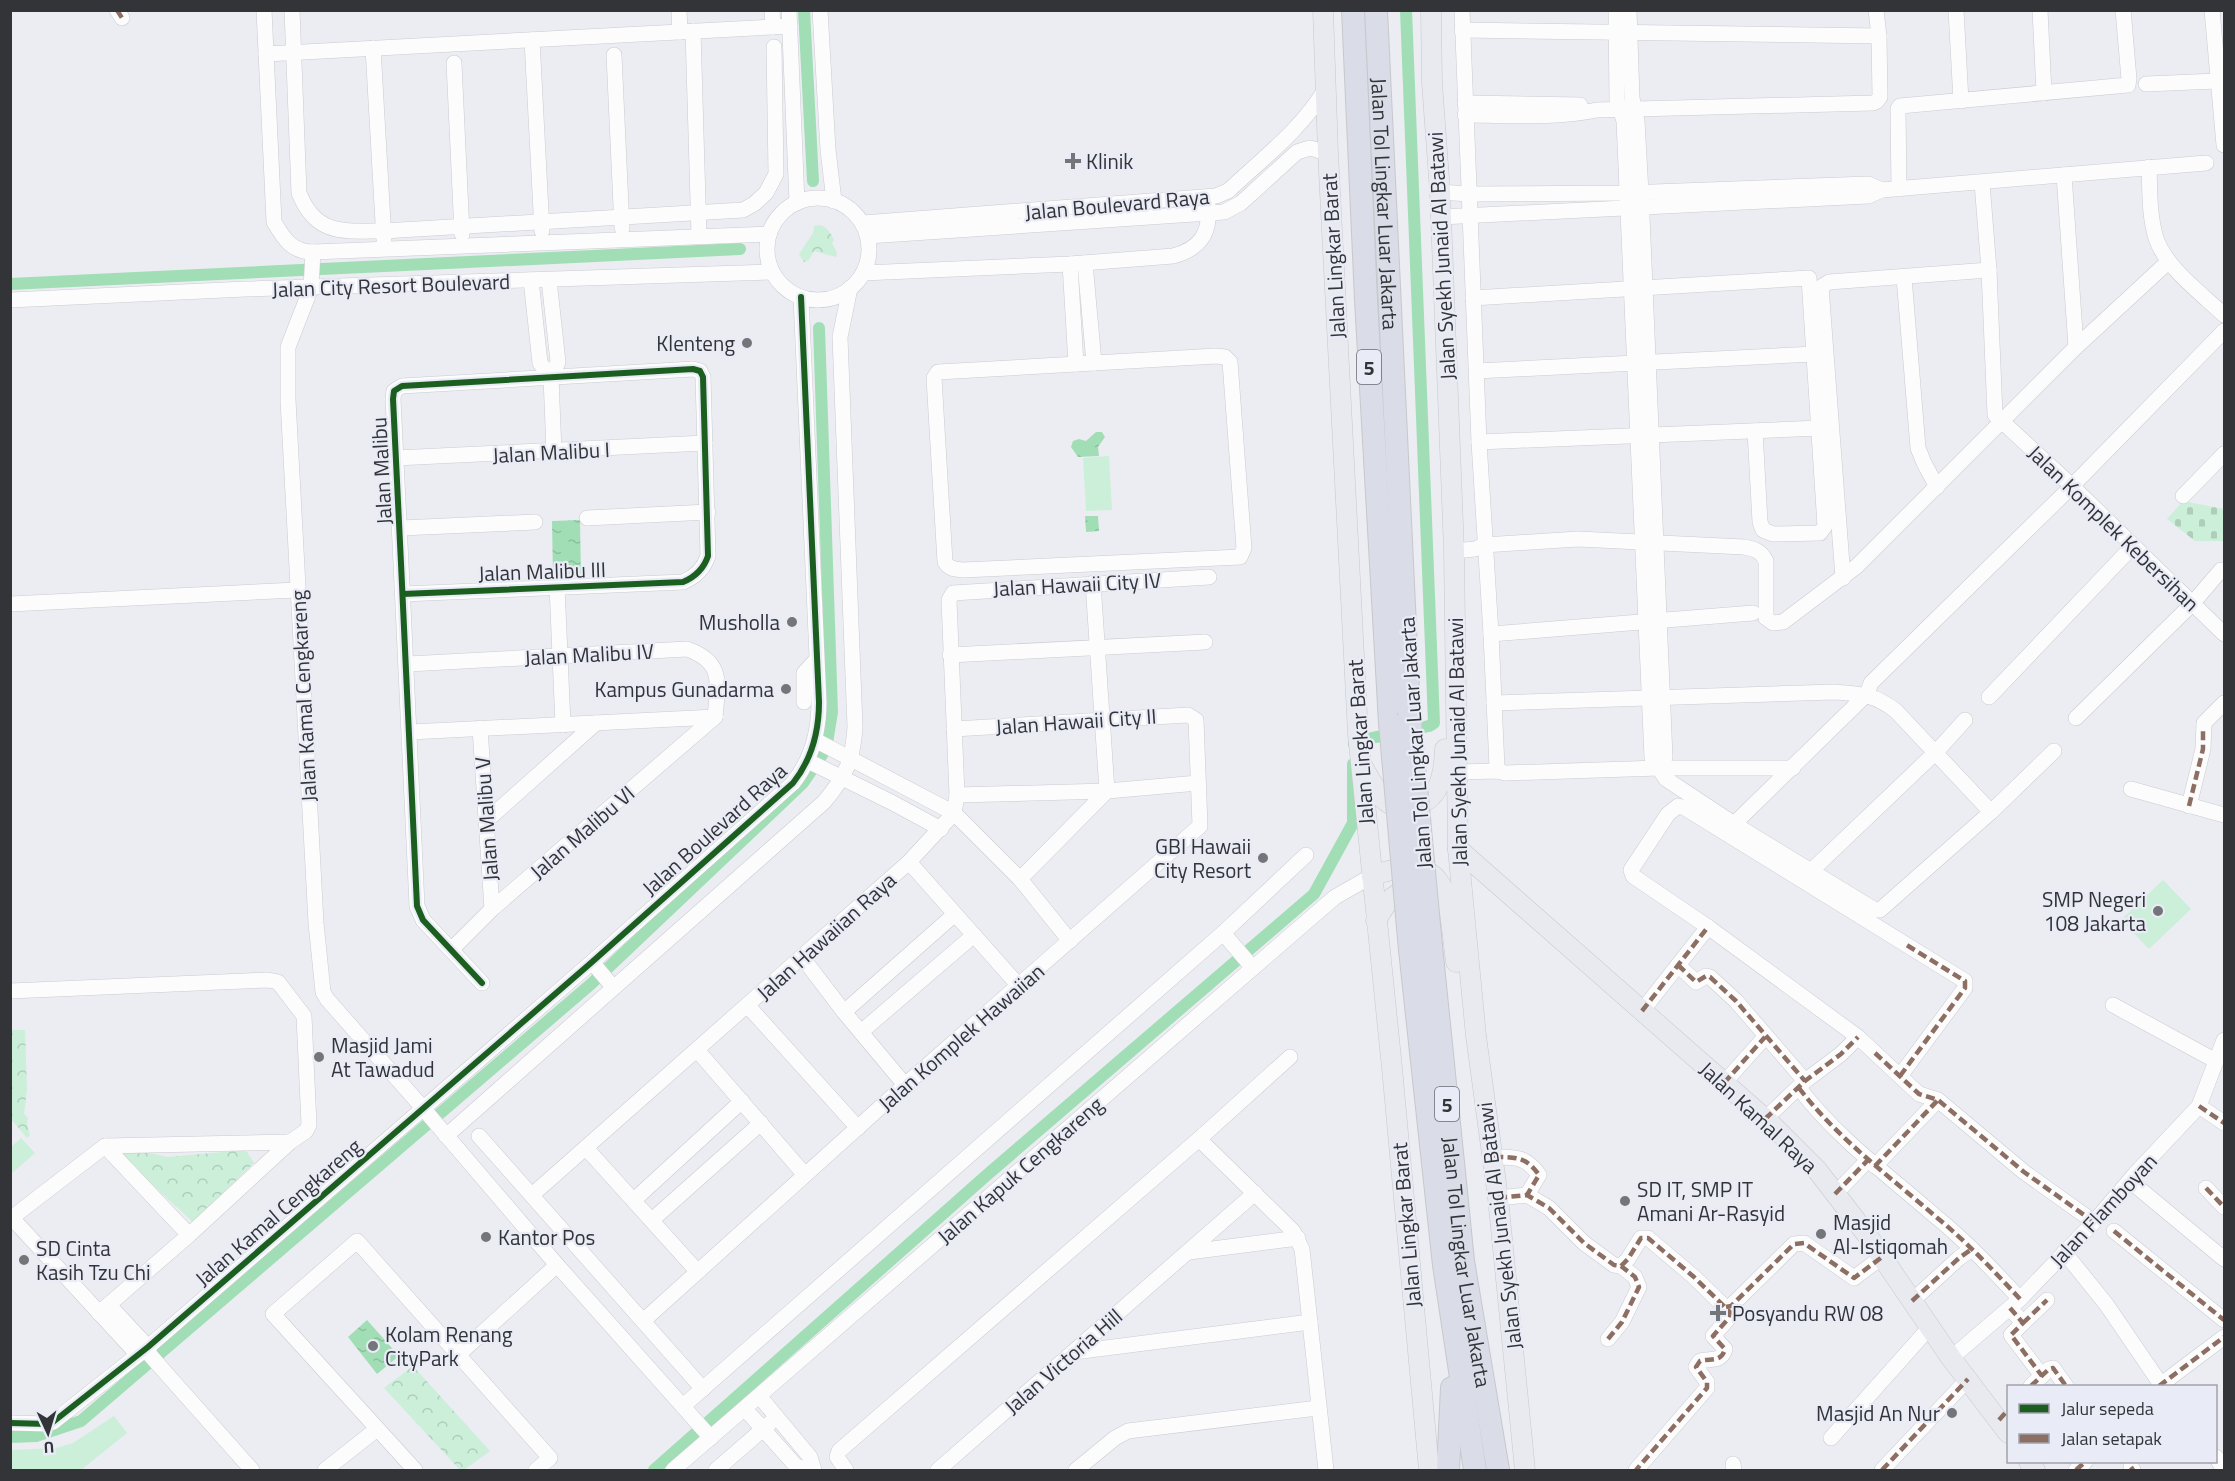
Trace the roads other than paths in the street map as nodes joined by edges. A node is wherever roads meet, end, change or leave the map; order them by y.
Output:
1 (264, 10) edge
2 (291, 10) edge
3 (679, 10) edge
4 (772, 10) edge
5 (820, 10) edge
6 (1323, 10) edge
7 (1353, 10) edge
8 (1376, 10) edge
9 (1431, 10) edge
10 (1462, 10) edge
11 (1616, 10) edge
12 (1629, 10) edge
13 (1876, 10) edge
14 (1956, 10) edge
15 (2040, 10) edge
16 (2123, 10) edge
17 (789, 18) edge
18 (2217, 21) edge
19 (773, 27) junction
20 (1462, 30) junction
21 (686, 32) junction
22 (1623, 33) junction
23 (1879, 36) junction
24 (532, 39) junction
25 (774, 47) dead end
26 (373, 48) junction
27 (293, 52) junction
28 (266, 54) junction
29 (614, 55) dead end
30 (454, 63) dead end
31 (2146, 84) dead end
32 (1326, 88) junction
33 (2220, 88) edge
34 (2044, 93) junction
35 (1961, 101) junction
36 (1465, 109) junction
37 (1628, 110) junction
38 (2224, 145) edge
39 (1328, 153) junction
40 (2206, 163) dead end
41 (2149, 167) junction
42 (2064, 175) junction
43 (1982, 183) junction
44 (1899, 189) junction
45 (1440, 192) junction
46 (1469, 194) junction
47 (1208, 198) junction
48 (1634, 200) junction
49 (834, 201) junction
50 (797, 202) junction
51 (1120, 212) junction
52 (698, 214) junction
53 (1209, 214) junction
54 (1470, 216) junction
55 (1441, 217) junction
56 (621, 218) junction
57 (541, 222) junction
58 (462, 226) junction
59 (865, 229) junction
60 (383, 231) junction
61 (769, 234) junction
62 (699, 236) junction
63 (622, 240) junction
64 (543, 243) junction
65 (463, 246) junction
66 (384, 249) junction
67 (2168, 261) junction
68 (1085, 263) junction
69 (1070, 264) junction
70 (312, 270) junction
71 (1989, 270) junction
72 (772, 272) junction
73 (863, 273) junction
74 (1904, 277) junction
75 (531, 280) junction
76 (549, 280) junction
77 (850, 288) junction
78 (1638, 289) junction
79 (801, 297) junction
80 (1473, 298) junction
81 (10, 300) edge
82 (2224, 315) edge
83 (2224, 331) edge
84 (2076, 347) junction
85 (1814, 354) junction
86 (1642, 362) junction
87 (1094, 363) junction
88 (1076, 364) junction
89 (1477, 371) junction
90 (551, 377) junction
91 (2003, 422) junction
92 (1820, 428) junction
93 (1755, 431) junction
94 (1645, 437) junction
95 (1479, 442) junction
96 (705, 443) junction
97 (554, 452) junction
98 (2224, 454) edge
99 (396, 458) junction
100 (1937, 486) junction
101 (2072, 486) junction
102 (2183, 496) dead end
103 (708, 512) junction
104 (587, 518) dead end
105 (535, 522) dead end
106 (401, 528) junction
107 (1650, 542) junction
108 (1484, 545) junction
109 (2133, 546) junction
110 (1454, 547) junction
111 (2221, 570) dead end
112 (1209, 577) dead end
113 (1843, 578) junction
114 (683, 582) joint
115 (1093, 583) junction
116 (1454, 584) junction
117 (557, 586) junction
118 (297, 590) junction
119 (403, 594) junction
120 (10, 604) edge
121 (2192, 604) junction
122 (1754, 613) dead end
123 (1653, 622) junction
124 (1491, 634) junction
125 (2224, 634) edge
126 (1205, 642) dead end
127 (1098, 647) junction
128 (950, 655) junction
129 (560, 656) junction
130 (816, 660) junction
131 (408, 664) junction
132 (1867, 694) junction
133 (1656, 697) junction
134 (1989, 697) dead end
135 (804, 702) dead end
136 (1494, 703) junction
137 (2224, 703) edge
138 (716, 717) junction
139 (1400, 718) junction
140 (2076, 718) dead end
141 (1102, 719) junction
142 (1196, 720) joint
143 (1965, 720) dead end
144 (596, 723) junction
145 (563, 725) junction
146 (480, 728) junction
147 (954, 729) junction
148 (410, 732) junction
149 (819, 742) junction
150 (2054, 751) dead end
151 (1936, 752) junction
152 (847, 757) junction
153 (1360, 761) junction
154 (811, 763) junction
155 (1659, 768) junction
156 (1793, 768) junction
157 (1498, 771) junction
158 (1456, 772) junction
159 (839, 776) junction
160 (1198, 783) junction
161 (901, 786) junction
162 (2131, 789) dead end
163 (1107, 791) junction
164 (957, 795) junction
165 (893, 802) junction
166 (2188, 806) junction
167 (1991, 812) junction
168 (954, 813) junction
169 (2224, 815) edge
170 (486, 821) junction
171 (1734, 824) junction
172 (940, 829) junction
173 (1458, 849) junction
174 (1306, 855) dead end
175 (909, 862) junction
176 (1810, 872) junction
177 (1372, 876) junction
178 (1020, 879) junction
179 (492, 909) junction
180 (956, 914) junction
181 (1450, 917) junction
182 (1376, 921) junction
183 (1708, 927) junction
184 (1223, 933) junction
185 (974, 935) junction
186 (1070, 941) junction
187 (452, 949) junction
188 (802, 957) junction
189 (1246, 961) junction
190 (594, 964) junction
191 (1678, 965) junction
192 (482, 983) dead end
193 (612, 986) junction
194 (1019, 986) junction
195 (10, 992) edge
196 (748, 1005) junction
197 (2113, 1005) dead end
198 (1642, 1011) junction
199 (844, 1012) junction
200 (861, 1032) junction
201 (1766, 1037) junction
202 (1858, 1037) junction
203 (2224, 1040) edge
204 (697, 1050) junction
205 (1290, 1057) dead end
206 (2216, 1061) junction
207 (1900, 1076) junction
208 (1482, 1079) junction
209 (1724, 1083) junction
210 (905, 1085) junction
211 (1802, 1085) junction
212 (1938, 1100) junction
213 (742, 1101) junction
214 (2199, 1106) junction
215 (425, 1111) junction
216 (1765, 1119) junction
217 (761, 1123) junction
218 (2224, 1123) edge
219 (858, 1128) junction
220 (443, 1133) junction
221 (479, 1136) dead end
222 (1199, 1139) junction
223 (290, 1142) junction
224 (105, 1146) junction
225 (586, 1148) junction
226 (1494, 1157) junction
227 (1872, 1163) junction
228 (806, 1175) junction
229 (2133, 1177) junction
230 (2206, 1188) dead end
231 (1255, 1193) junction
232 (1835, 1194) junction
233 (532, 1195) junction
234 (1527, 1195) junction
235 (1498, 1198) junction
236 (634, 1200) junction
237 (2224, 1207) edge
238 (11, 1219) edge
239 (652, 1220) junction
240 (2094, 1222) junction
241 (2114, 1231) dead end
242 (189, 1235) junction
243 (1298, 1238) junction
244 (2224, 1248) edge
245 (1972, 1249) junction
246 (1189, 1252) junction
247 (2064, 1252) junction
248 (1882, 1257) junction
249 (2224, 1259) edge
250 (1453, 1263) junction
251 (557, 1265) junction
252 (1620, 1266) junction
253 (697, 1271) junction
254 (2047, 1300) dead end
255 (1912, 1301) junction
256 (2015, 1304) junction
257 (1726, 1307) junction
258 (104, 1309) junction
259 (2224, 1320) edge
260 (643, 1321) junction
261 (1310, 1322) junction
262 (2023, 1323) junction
263 (1930, 1328) junction
264 (2224, 1337) edge
265 (1608, 1339) dead end
266 (1074, 1352) junction
267 (147, 1354) junction
268 (458, 1355) junction
269 (1456, 1356) junction
270 (1952, 1358) junction
271 (1968, 1378) junction
272 (2037, 1381) edge
273 (2065, 1385) edge
274 (2159, 1385) edge
275 (2161, 1385) edge
276 (703, 1389) junction
277 (760, 1397) junction
278 (1318, 1408) junction
279 (745, 1409) junction
280 (688, 1412) junction
281 (777, 1417) junction
282 (2005, 1421) edge
283 (10, 1423) edge
284 (377, 1428) junction
285 (763, 1430) junction
286 (710, 1436) junction
287 (1831, 1438) dead end
288 (252, 1470) edge
289 (325, 1470) edge
290 (415, 1470) edge
291 (536, 1470) edge
292 (673, 1470) edge
293 (716, 1470) edge
294 (809, 1470) edge
295 (814, 1470) edge
296 (846, 1470) edge
297 (938, 1470) edge
298 (1076, 1470) edge
299 (1326, 1470) edge
300 (1429, 1470) edge
301 (1449, 1470) edge
302 (1475, 1470) edge
303 (1498, 1470) edge
304 (1525, 1470) edge
305 (1636, 1470) edge
306 (1882, 1470) edge

1 - 28 street
2 - 27 street
3 - 21 street
4 - 19 street
5 - 49 street
6 - 32 main road, Jalan Lingkar Barat
7 - 139 highway, Jalan Tol Lingkar Luar Jakarta / 5
8 - 139 highway, Jalan Tol Lingkar Luar Jakarta / 5
9 - 45 main road, Jalan Syekh Junaid Al Batawi
10 - 20 street
11 - 22 street
12 - 22 street
13 - 23 street
14 - 35 street
15 - 34 street
16 - 34 street
17 - 19 street
17 - 50 street
18 - 33 street
19 - 21 street
20 - 22 street
20 - 36 street
21 - 24 street
21 - 52 street
22 - 23 street
22 - 37 street
23 - 37 street
24 - 26 street
24 - 57 street
25 - 52 street
26 - 27 street
26 - 60 street
27 - 28 street
27 - 60 street
28 - 70 street
29 - 56 street
30 - 58 street
31 - 33 street
32 - 39 main road, Jalan Lingkar Barat
32 - 47 street, Jalan Boulevard Raya
33 - 38 street
34 - 35 street
35 - 44 street
36 - 37 street
36 - 46 street
37 - 48 street
39 - 53 street, Jalan Boulevard Raya
39 - 153 main road, Jalan Lingkar Barat
40 - 41 street
41 - 42 street
41 - 67 street
42 - 43 street
42 - 84 street
43 - 44 street
43 - 71 street
44 - 48 street
45 - 46 street
45 - 55 main road, Jalan Syekh Junaid Al Batawi
46 - 48 street
46 - 54 street
47 - 51 street, Jalan Boulevard Raya
47 - 53 street
48 - 54 street
48 - 78 street
49 - 50 street
49 - 59 street
50 - 61 street
51 - 53 street, Jalan Boulevard Raya
51 - 59 street, Jalan Boulevard Raya
52 - 56 street
52 - 62 street
53 - 68 street
54 - 55 street
54 - 80 street
55 - 110 main road, Jalan Syekh Junaid Al Batawi
56 - 57 street
56 - 63 street
57 - 58 street
57 - 64 street
58 - 60 street
58 - 65 street
59 - 73 street
60 - 66 street
61 - 62 street, Jalan City Resort Boulevard
61 - 72 street
62 - 63 street, Jalan City Resort Boulevard
63 - 64 street, Jalan City Resort Boulevard
64 - 65 street, Jalan City Resort Boulevard
65 - 66 street, Jalan City Resort Boulevard
66 - 70 street, Jalan City Resort Boulevard
67 - 82 street
67 - 84 street
68 - 69 street
68 - 87 street
69 - 73 street
69 - 88 street
70 - 75 street, Jalan City Resort Boulevard
70 - 81 street, Jalan City Resort Boulevard
70 - 118 street, Jalan Kamal Cengkareng
71 - 74 street
71 - 91 street
72 - 76 street, Jalan City Resort Boulevard
72 - 79 street
73 - 77 street
74 - 100 street
74 - 113 street
75 - 76 street, Jalan City Resort Boulevard
75 - 90 street
76 - 90 street
77 - 79 street
77 - 152 street
78 - 80 street
78 - 85 street
78 - 86 street
79 - 130 street, Jalan Boulevard Raya
80 - 89 street
83 - 101 street
84 - 91 street
85 - 86 street
85 - 92 street
86 - 89 street
86 - 94 street
87 - 88 street
87 - 88 street
89 - 95 street
90 - 96 street, Jalan Malibu
90 - 97 street
90 - 99 street, Jalan Malibu
91 - 100 street
91 - 101 street, Jalan Komplek Kebersihan
92 - 93 street
92 - 93 street
93 - 94 street
94 - 95 street
94 - 107 street
95 - 108 street
96 - 97 street, Jalan Malibu I
96 - 103 street, Jalan Malibu
97 - 99 street, Jalan Malibu I
98 - 102 street
99 - 106 street, Jalan Malibu
100 - 113 street
101 - 109 street, Jalan Komplek Kebersihan
101 - 132 street
103 - 104 street
103 - 114 street, Jalan Malibu
105 - 106 street
106 - 119 street, Jalan Malibu
107 - 108 street
107 - 113 street
107 - 123 street
108 - 110 street
108 - 124 street
109 - 121 street, Jalan Komplek Kebersihan
109 - 134 street
110 - 116 main road, Jalan Syekh Junaid Al Batawi
111 - 121 street
112 - 115 street, Jalan Hawaii City IV
114 - 117 street, Jalan Malibu III
115 - 127 street
115 - 128 street, Jalan Hawaii City IV
116 - 153 main road
116 - 158 main road, Jalan Syekh Junaid Al Batawi
117 - 119 street, Jalan Malibu III
117 - 129 street
118 - 120 street
118 - 215 street, Jalan Kamal Cengkareng
119 - 131 street, Jalan Malibu
121 - 125 street, Jalan Komplek Kebersihan
121 - 140 street
122 - 123 street
123 - 124 street
123 - 133 street
124 - 136 street
126 - 127 street
127 - 128 street
127 - 141 street
128 - 147 street
129 - 131 street, Jalan Malibu IV
129 - 138 street, Jalan Malibu IV
129 - 145 street
130 - 135 street
130 - 149 street, Jalan Boulevard Raya
131 - 148 street, Jalan Malibu
132 - 133 street
132 - 151 street
132 - 156 street
133 - 136 street
133 - 155 street
136 - 157 street
137 - 166 street
138 - 144 street
138 - 179 street, Jalan Malibu VI
139 - 250 highway, Jalan Tol Lingkar Luar Jakarta / 5, bridge
141 - 142 street, Jalan Hawaii City II
141 - 147 street, Jalan Hawaii City II
141 - 163 street
142 - 160 street, Jalan Komplek Hawaiian
143 - 151 street
144 - 145 street
144 - 170 street
145 - 146 street
146 - 148 street
146 - 170 street, Jalan Malibu V
147 - 164 street
148 - 187 street, Jalan Malibu
149 - 152 street
149 - 154 street, Jalan Boulevard Raya
150 - 167 street
151 - 167 street
151 - 176 street
152 - 159 street
152 - 161 street
153 - 177 main road, Jalan Lingkar Barat
154 - 159 street
154 - 190 street, Jalan Boulevard Raya
155 - 156 street
155 - 157 street
155 - 171 street
156 - 171 street
157 - 158 street
158 - 173 main road, Jalan Syekh Junaid Al Batawi
159 - 165 street
159 - 193 street
160 - 163 street
160 - 186 street, Jalan Komplek Hawaiian
161 - 165 street
161 - 168 street
162 - 166 street
163 - 164 street
163 - 178 street
164 - 168 street
165 - 172 street
166 - 169 street
167 - 176 street
168 - 172 street, Jalan Hawaiian Raya
168 - 178 street
170 - 179 street, Jalan Malibu V
171 - 176 street
172 - 175 street, Jalan Hawaiian Raya
173 - 198 main road, Jalan Kamal Raya
173 - 208 main road, Jalan Syekh Junaid Al Batawi
174 - 184 street
175 - 180 street
175 - 188 street, Jalan Hawaiian Raya
177 - 181 main road
177 - 182 main road, Jalan Lingkar Barat
177 - 189 street, Jalan Kapuk Cengkareng
178 - 186 street
179 - 187 street, Jalan Malibu VI
180 - 185 street
180 - 199 street
181 - 182 main road
181 - 208 main road
182 - 300 main road, Jalan Lingkar Barat
183 - 191 street
183 - 202 street
183 - 207 street
184 - 189 street
184 - 276 street
185 - 194 street
185 - 200 street
186 - 194 street, Jalan Komplek Hawaiian
187 - 192 street, Jalan Malibu
188 - 196 street, Jalan Hawaiian Raya
188 - 199 street
189 - 277 street, Jalan Kapuk Cengkareng
190 - 193 street
190 - 215 street, Jalan Boulevard Raya
191 - 198 street
191 - 201 street
193 - 220 street
194 - 210 street, Jalan Komplek Hawaiian
195 - 223 street
196 - 204 street, Jalan Hawaiian Raya
196 - 219 street
197 - 206 street
198 - 209 main road, Jalan Kamal Raya
199 - 200 street
200 - 210 street
201 - 209 street
201 - 211 street
202 - 207 street
202 - 211 street
203 - 206 street, Jalan Flamboyan
204 - 213 street
204 - 225 street, Jalan Hawaiian Raya
205 - 222 street
206 - 214 street, Jalan Flamboyan
207 - 212 street
208 - 226 main road, Jalan Syekh Junaid Al Batawi
209 - 216 main road, Jalan Kamal Raya
210 - 219 street, Jalan Komplek Hawaiian
211 - 216 street
211 - 227 street
212 - 227 street
212 - 240 street
213 - 217 street
213 - 236 street
214 - 218 street
214 - 229 street, Jalan Flamboyan
215 - 220 street, Jalan Kamal Cengkareng
215 - 267 street, Jalan Kamal Cengkareng
216 - 232 main road, Jalan Kamal Raya
217 - 228 street
217 - 239 street
219 - 228 street, Jalan Komplek Hawaiian
220 - 251 street, Jalan Kamal Cengkareng
221 - 233 street
222 - 231 street
222 - 296 street
223 - 224 street
223 - 242 street
224 - 238 street
224 - 242 street
225 - 233 street, Jalan Hawaiian Raya
225 - 236 street
226 - 234 street
226 - 235 main road, Jalan Syekh Junaid Al Batawi
227 - 232 street
227 - 245 street
228 - 253 street, Jalan Komplek Hawaiian
229 - 240 street, Jalan Flamboyan
229 - 244 street
229 - 249 street
230 - 237 street
231 - 243 street
231 - 246 street, Jalan Victoria Hill
232 - 248 main road, Jalan Kamal Raya
233 - 260 street
234 - 235 street
234 - 252 street
235 - 304 main road, Jalan Syekh Junaid Al Batawi
236 - 239 street
238 - 258 street
239 - 253 street
240 - 247 street, Jalan Flamboyan
241 - 259 street
242 - 258 street
243 - 246 street
243 - 261 street
245 - 255 street
245 - 256 street
246 - 266 street, Jalan Victoria Hill
247 - 256 street, Jalan Flamboyan
247 - 274 street
248 - 255 main road, Jalan Kamal Raya
248 - 257 street
250 - 269 highway, Jalan Tol Lingkar Luar Jakarta / 5
250 - 303 highway, Jalan Tol Lingkar Luar Jakarta / 5
251 - 268 street
251 - 280 street, Jalan Kamal Cengkareng
252 - 257 street
252 - 265 street
253 - 260 street, Jalan Komplek Hawaiian
254 - 262 street
255 - 263 main road, Jalan Kamal Raya
256 - 262 street
256 - 270 street, Jalan Flamboyan
257 - 305 street
258 - 267 street
260 - 276 street
261 - 266 street
261 - 278 street
262 - 272 street
263 - 270 main road, Jalan Kamal Raya
263 - 287 street
264 - 275 street
266 - 297 street, Jalan Victoria Hill
267 - 283 street, Jalan Kamal Cengkareng
267 - 288 street
268 - 284 street
268 - 291 street
269 - 301 highway
269 - 302 highway, Jalan Tol Lingkar Luar Jakarta / 5
270 - 271 main road, Jalan Kamal Raya
271 - 282 main road, Jalan Kamal Raya
271 - 306 street
272 - 273 street
276 - 280 street
277 - 279 street, Jalan Kapuk Cengkareng
277 - 281 street
278 - 298 street
278 - 299 street
279 - 285 street
279 - 286 street, Jalan Kapuk Cengkareng
280 - 286 street, Jalan Kamal Cengkareng
281 - 285 street
281 - 295 street
284 - 289 street
284 - 290 street
285 - 293 street
285 - 294 street
286 - 292 street, Jalan Kapuk Cengkareng

